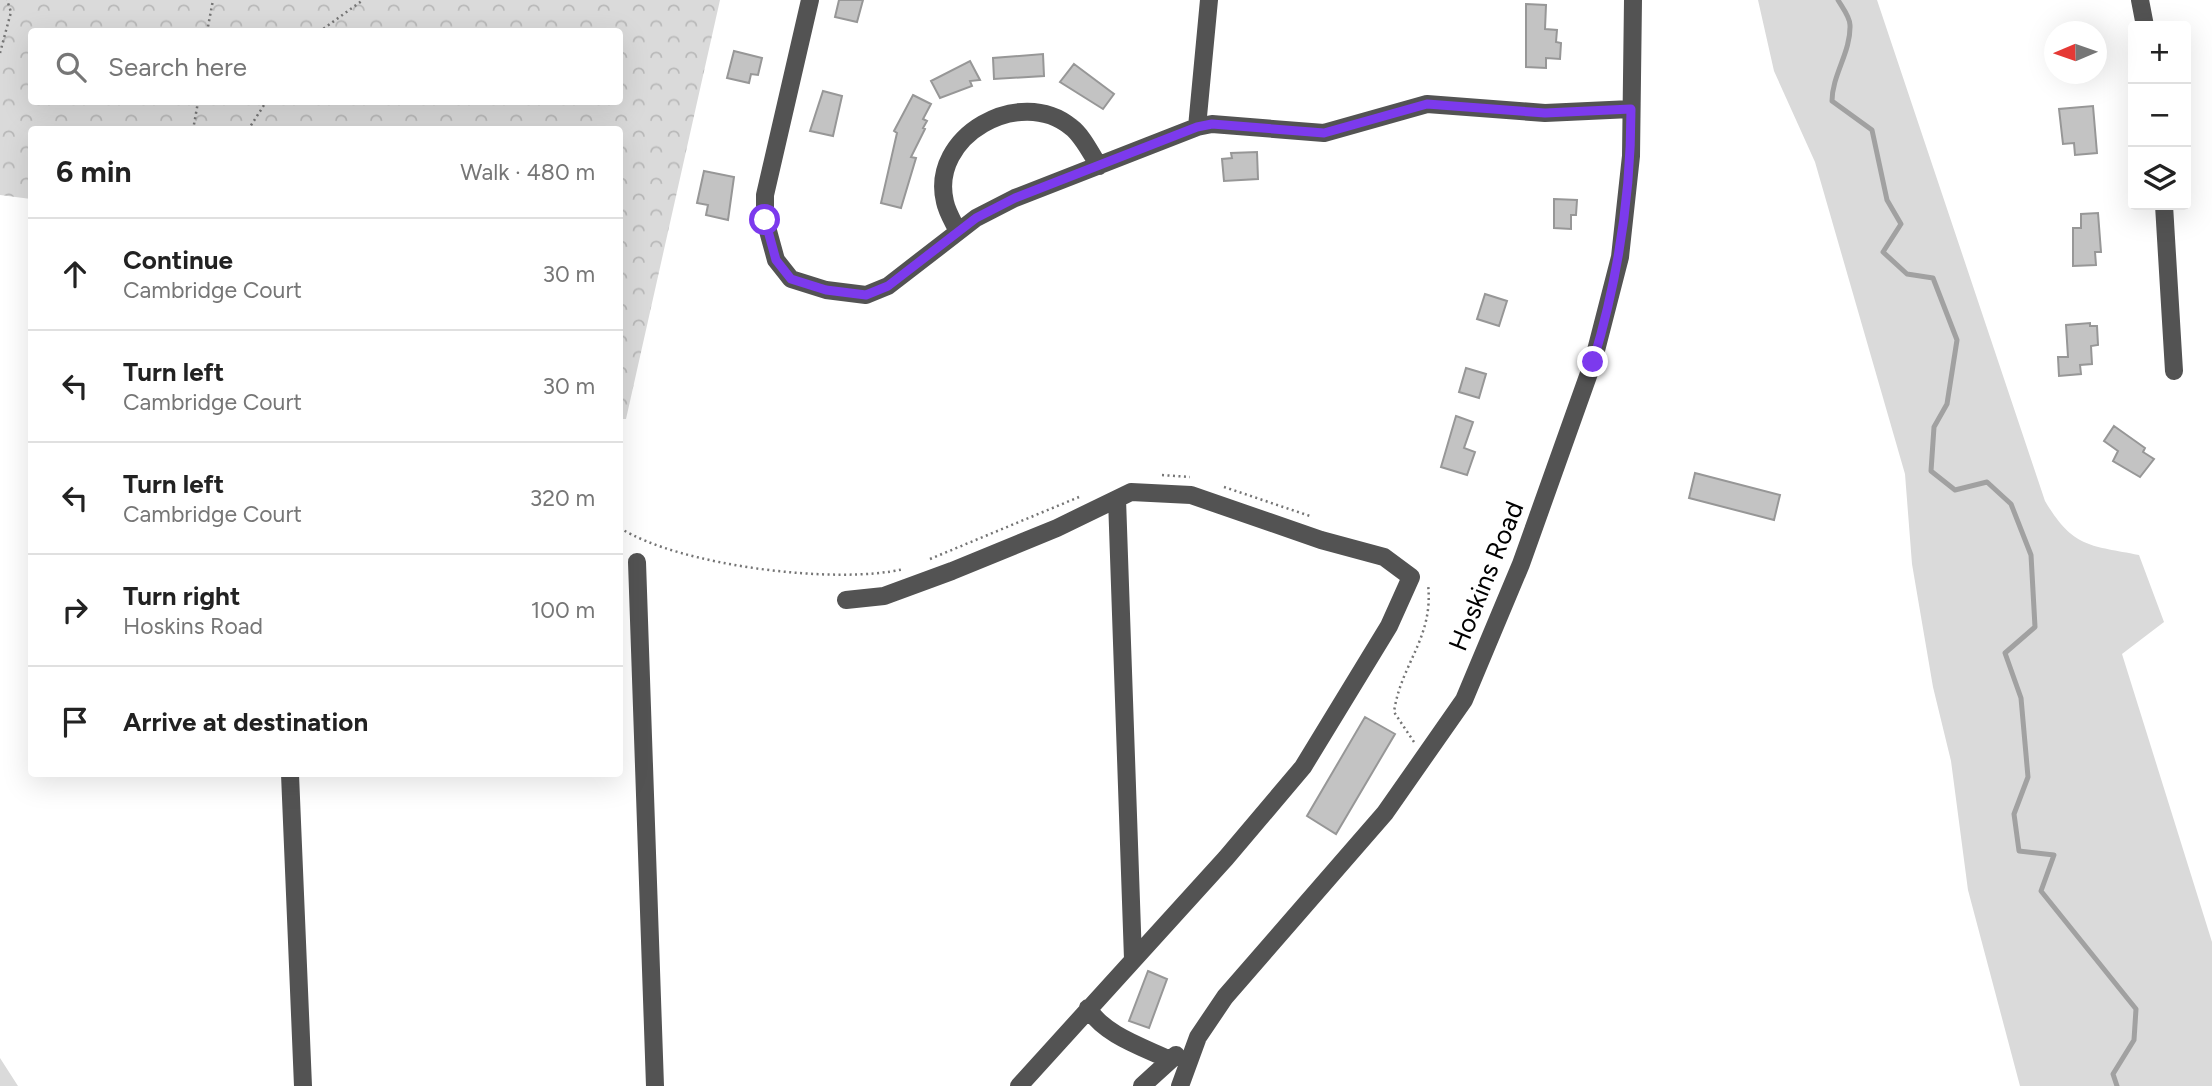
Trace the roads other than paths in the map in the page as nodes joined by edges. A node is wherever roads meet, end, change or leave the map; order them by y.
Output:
1 (810, 0) edge
2 (1209, 0) edge
3 (1633, 0) edge
4 (2140, 0) edge
5 (2144, 21) edge
6 (1631, 109) junction
7 (1197, 127) junction
8 (1100, 166) junction
9 (2164, 210) edge
10 (958, 232) junction
11 (2175, 372) dead end
12 (1117, 499) junction
13 (637, 562) dead end
14 (846, 600) dead end
15 (290, 777) edge
16 (1133, 959) junction
17 (1088, 1008) junction
18 (1198, 1037) junction
19 (1170, 1060) junction
20 (303, 1086) edge
21 (655, 1086) edge
22 (1019, 1086) edge
23 (1142, 1086) edge
24 (1180, 1086) edge

1 - 10 street
2 - 7 street
3 - 6 street, Hoskins Road
4 - 5 street
6 - 7 street
6 - 18 street, Hoskins Road
7 - 8 street
8 - 10 street
8 - 10 street
9 - 11 street
12 - 14 street
12 - 16 street
12 - 16 street
13 - 21 street
15 - 20 street
16 - 17 street
17 - 19 street
17 - 22 street
18 - 19 street
18 - 24 street, Hoskins Road
19 - 23 street

